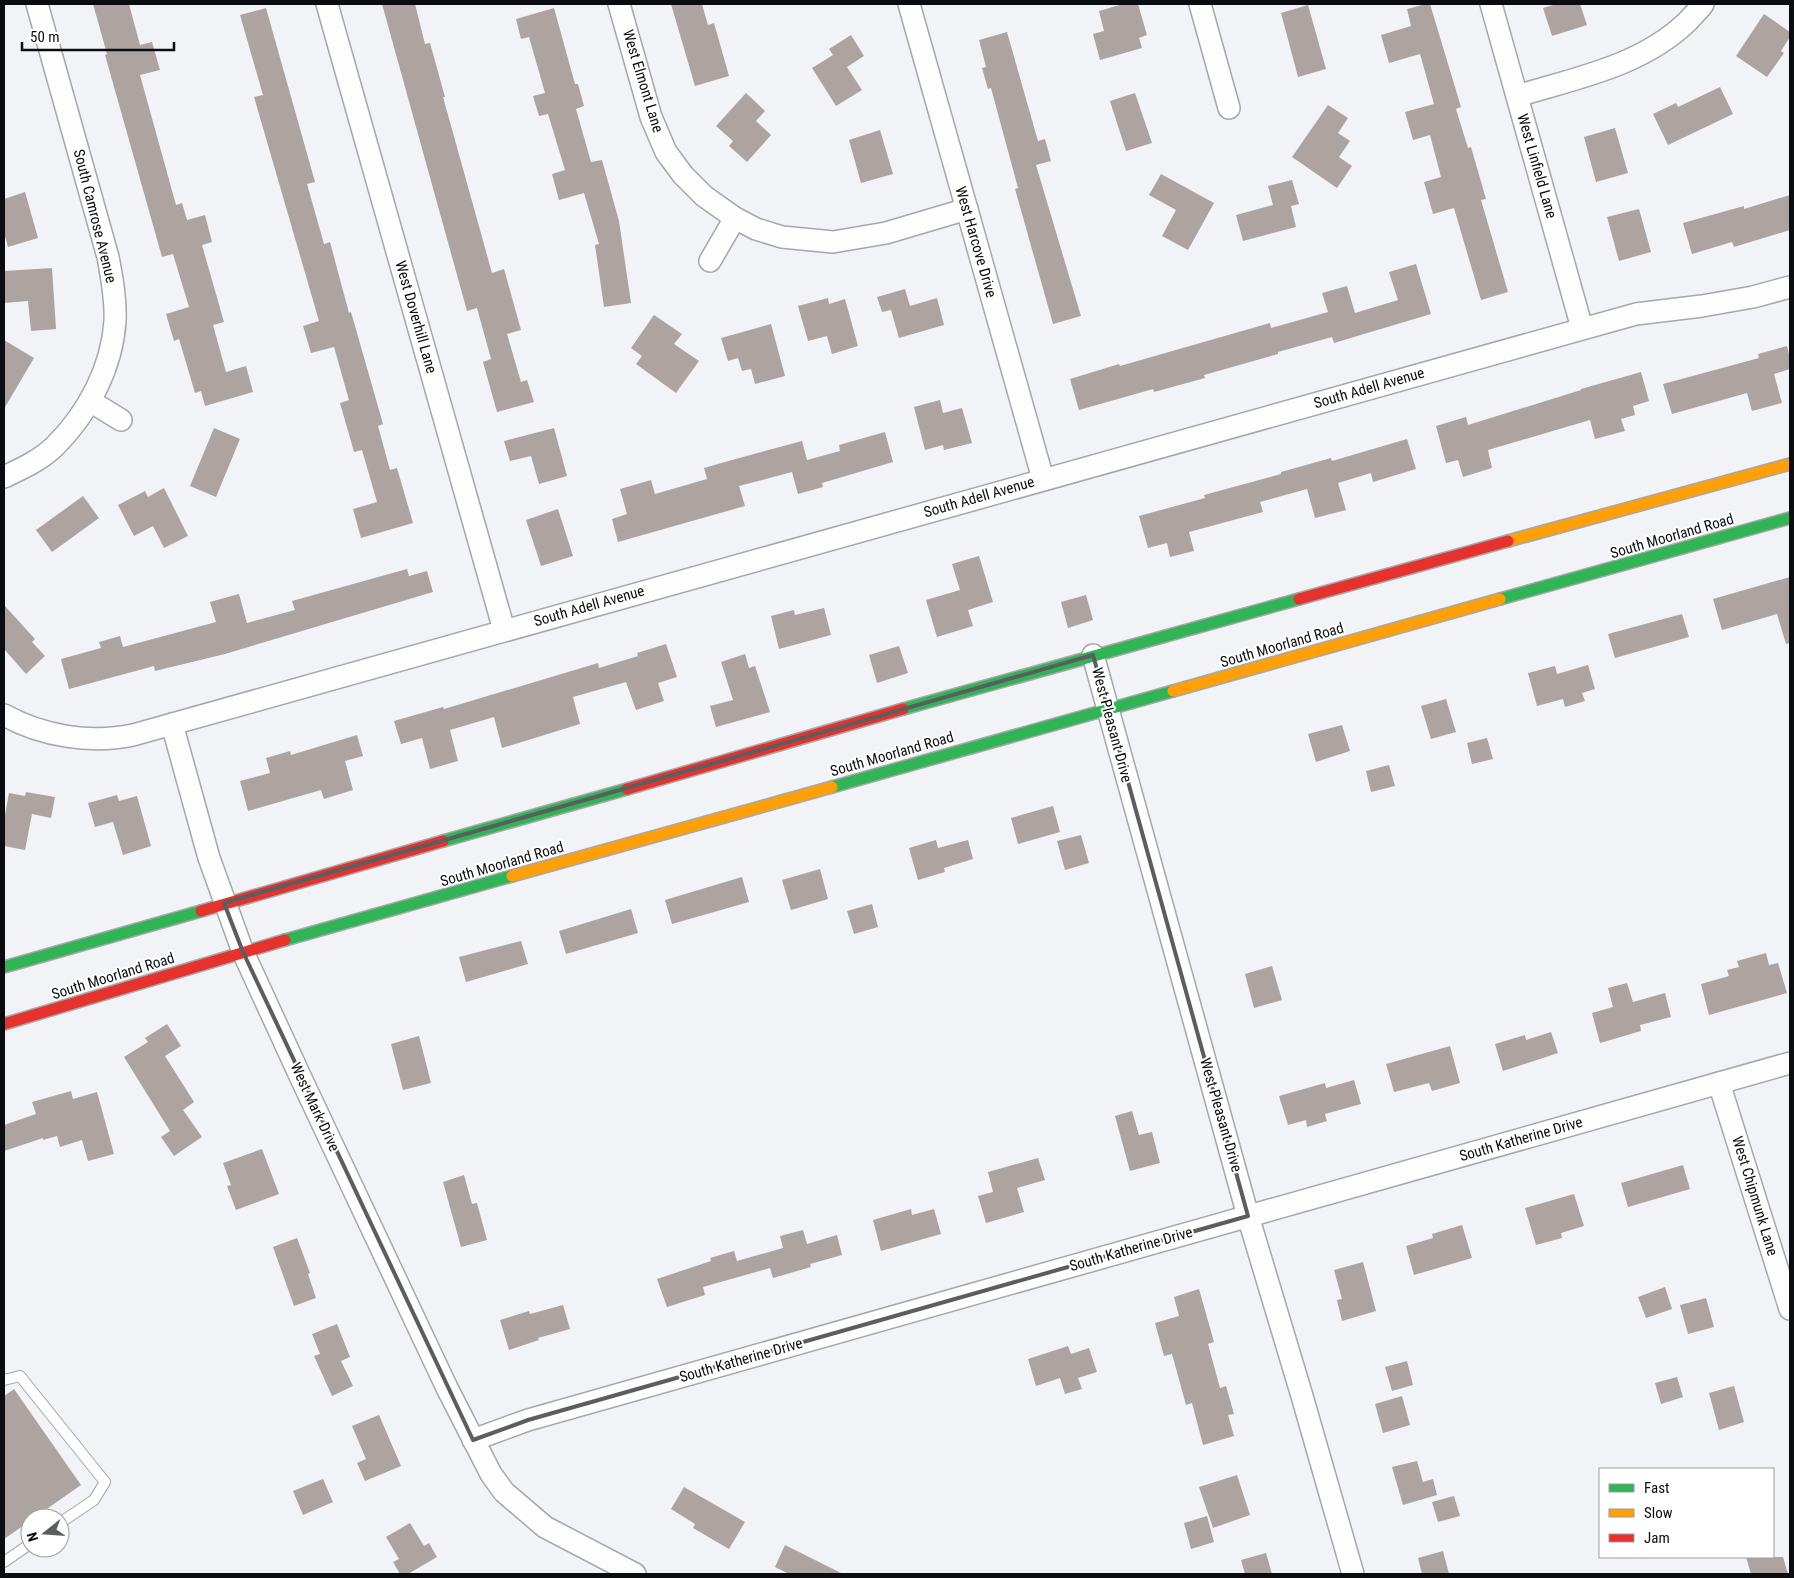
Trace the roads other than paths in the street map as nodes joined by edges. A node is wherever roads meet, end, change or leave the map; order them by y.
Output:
1 (37, 4) edge
2 (327, 4) edge
3 (619, 4) edge
4 (910, 4) edge
5 (1200, 4) edge
6 (1491, 4) edge
7 (1704, 4) edge
8 (1517, 96) junction
9 (1230, 108) dead end
10 (967, 209) junction
11 (735, 218) junction
12 (710, 261) dead end
13 (1790, 287) edge
14 (1582, 328) junction
15 (90, 401) junction
16 (121, 420) dead end
17 (1790, 464) edge
18 (4, 478) edge
19 (1043, 479) junction
20 (1790, 518) edge
21 (504, 630) junction
22 (1093, 655) junction
23 (1108, 709) junction
24 (4, 715) edge
25 (172, 724) junction
26 (224, 903) junction
27 (243, 952) junction
28 (4, 967) edge
29 (4, 1024) edge
30 (1790, 1063) edge
31 (1719, 1083) junction
32 (1248, 1216) junction
33 (1790, 1309) edge
34 (4, 1380) edge
35 (472, 1440) junction
36 (70, 1516) edge
37 (20, 1551) edge
38 (4, 1562) edge
39 (635, 1574) edge
40 (1353, 1574) edge

1 - 15 street, South Camrose Avenue
2 - 21 street, West Doverhill Lane
3 - 11 street, West Elmont Lane
4 - 10 street, West Harcove Drive
5 - 9 street
6 - 8 street, West Linfield Lane
7 - 8 street
8 - 14 street, West Linfield Lane
10 - 11 street, West Elmont Lane
10 - 19 street, West Harcove Drive
11 - 12 street
13 - 14 street, South Adell Avenue
14 - 19 street, South Adell Avenue
15 - 16 street
15 - 18 street, South Camrose Avenue
17 - 22 main road
19 - 21 street, South Adell Avenue
20 - 23 main road, South Moorland Road
21 - 25 street, South Adell Avenue
22 - 23 street, West Pleasant Drive
22 - 26 main road
23 - 27 main road, South Moorland Road
23 - 32 street, West Pleasant Drive
24 - 25 street
25 - 26 street, West Mark Drive
26 - 27 street, West Mark Drive
26 - 28 main road
27 - 29 main road, South Moorland Road
27 - 35 street, West Mark Drive
30 - 31 street, South Katherine Drive
31 - 32 street, South Katherine Drive
31 - 33 street, West Chipmunk Lane
32 - 35 street, South Katherine Drive
32 - 40 street, West Pleasant Drive
34 - 36 lane
35 - 39 street, West Mark Drive
37 - 38 lane

